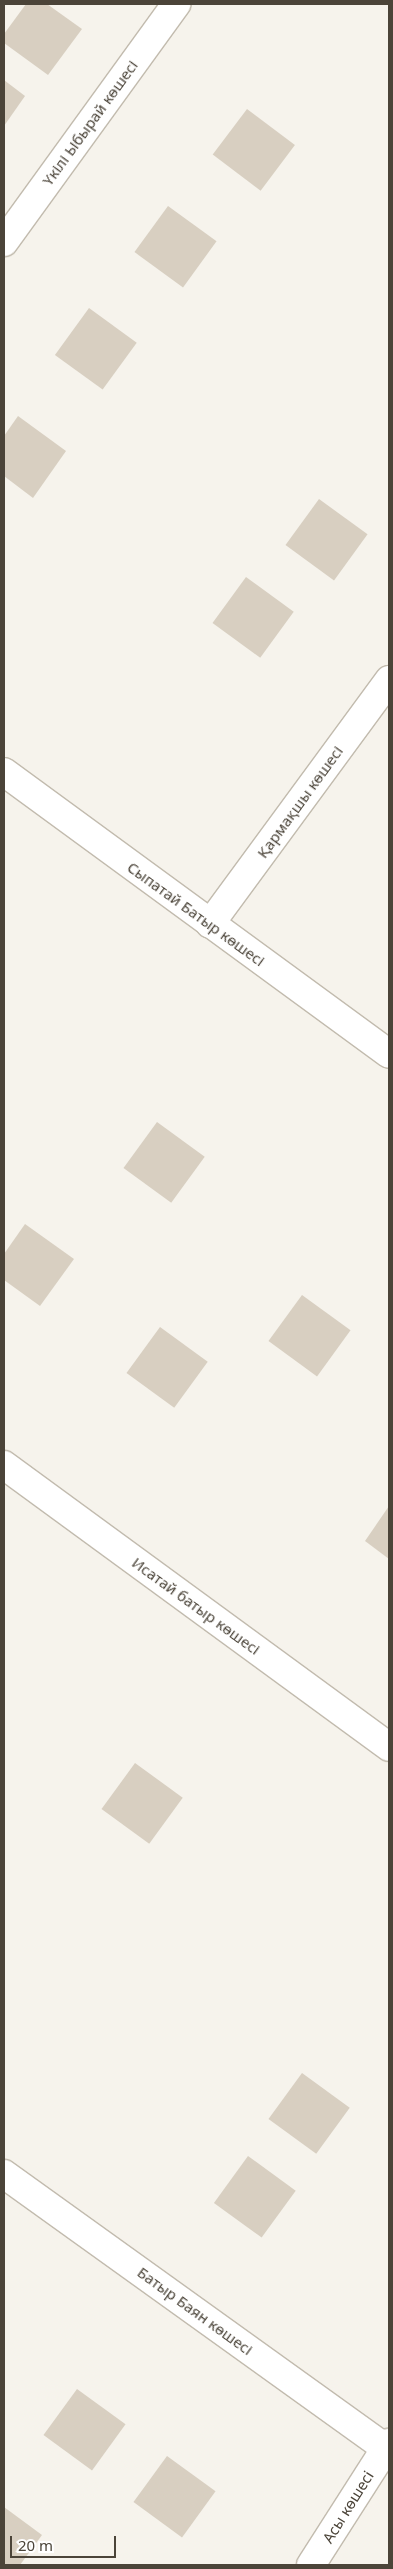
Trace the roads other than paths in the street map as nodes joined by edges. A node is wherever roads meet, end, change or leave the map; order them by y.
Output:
1 (176, 4) edge
2 (4, 242) edge
3 (389, 680) edge
4 (4, 772) edge
5 (210, 924) junction
6 (389, 1054) edge
7 (4, 1465) edge
8 (389, 1747) edge
9 (4, 2174) edge
10 (388, 2446) edge
11 (311, 2565) edge

1 - 2 street, Үкілі Ыбырай көшесі
3 - 5 street, Қармақшы көшесі
4 - 5 street, Сыпатай Батыр көшесі
5 - 6 street, Сыпатай Батыр көшесі
7 - 8 street, Исатай батыр көшесі
9 - 10 street, Батыр Баян көшесі
10 - 11 street, Асы көшесі

